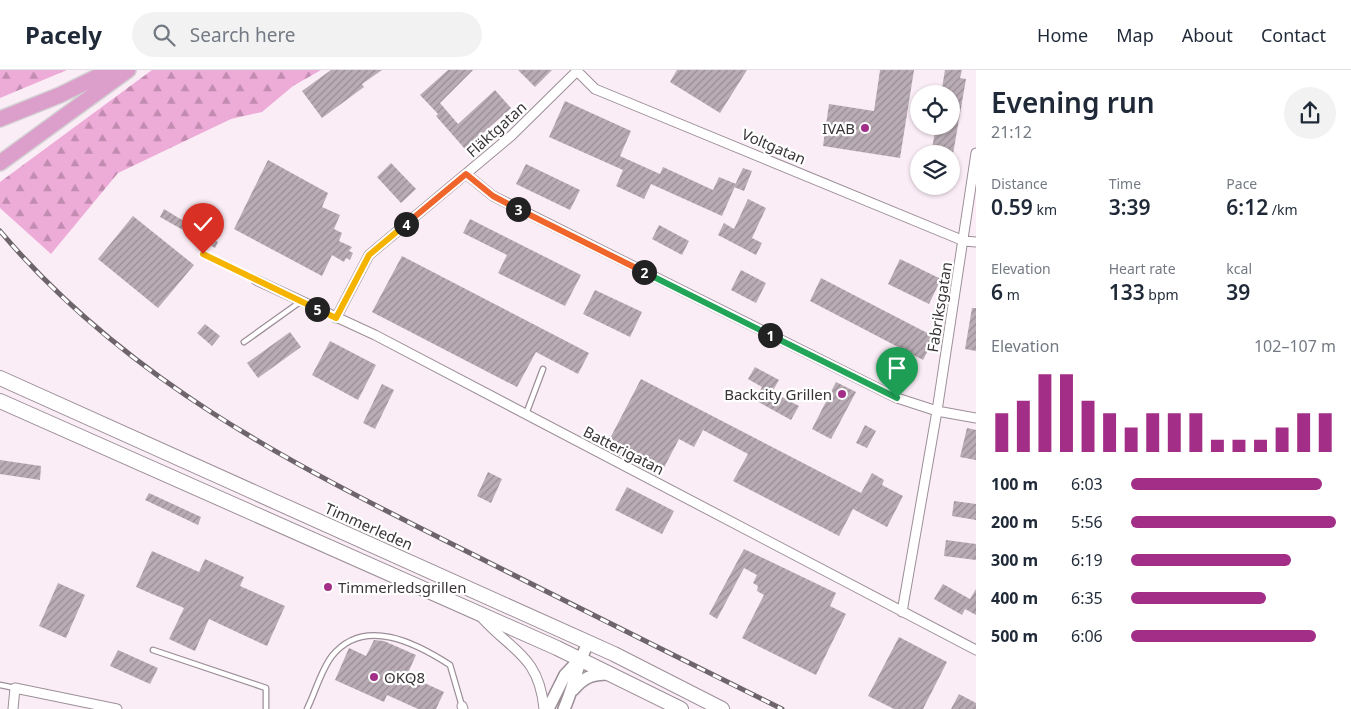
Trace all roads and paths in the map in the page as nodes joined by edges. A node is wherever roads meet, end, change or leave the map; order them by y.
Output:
1 (112, 70) edge
2 (128, 70) edge
3 (578, 71) edge
4 (0, 118) edge
5 (0, 151) edge
6 (976, 153) edge
7 (0, 163) edge
8 (466, 174) junction
9 (964, 241) junction
10 (976, 242) edge
11 (203, 254) dead end
12 (256, 280) joint
13 (300, 302) junction
14 (336, 318) junction
15 (244, 342) dead end
16 (543, 369) dead end
17 (0, 378) edge
18 (0, 401) edge
19 (937, 410) junction
20 (526, 415) junction
21 (976, 418) edge
22 (477, 612) junction
23 (902, 612) junction
24 (588, 643) junction
25 (153, 650) dead end
26 (976, 650) edge
27 (580, 659) junction
28 (610, 674) junction
29 (0, 685) edge
30 (16, 688) junction
31 (572, 691) junction
32 (461, 708) edge
33 (13, 709) edge
34 (117, 709) edge
35 (266, 709) edge
36 (307, 709) edge
37 (544, 709) edge
38 (548, 709) edge
39 (564, 709) edge
40 (681, 709) edge
41 (722, 709) edge

1 - 4 highway
1 - 5 highway
2 - 7 highway
3 - 8 street, Fläktgatan
3 - 9 street, Voltgatan
6 - 9 street, Fabriksgatan
8 - 14 street, Fläktgatan
8 - 19 street
9 - 10 street, Voltgatan
9 - 19 street, Fabriksgatan
11 - 12 lane
12 - 13 street, Batterigatan
13 - 14 street, Batterigatan
13 - 15 lane
14 - 20 street, Batterigatan
16 - 20 lane
17 - 24 main road, Timmerleden
18 - 22 main road
19 - 21 street
19 - 23 street, Fabriksgatan
20 - 23 street, Batterigatan
22 - 27 main road
22 - 37 street
23 - 26 street, Batterigatan
24 - 27 street
24 - 41 main road, Timmerleden
25 - 35 lane
27 - 28 main road
27 - 31 street
27 - 38 street
28 - 31 street
28 - 40 main road
29 - 30 lane
30 - 33 street
30 - 34 street
31 - 39 street
32 - 36 lane

